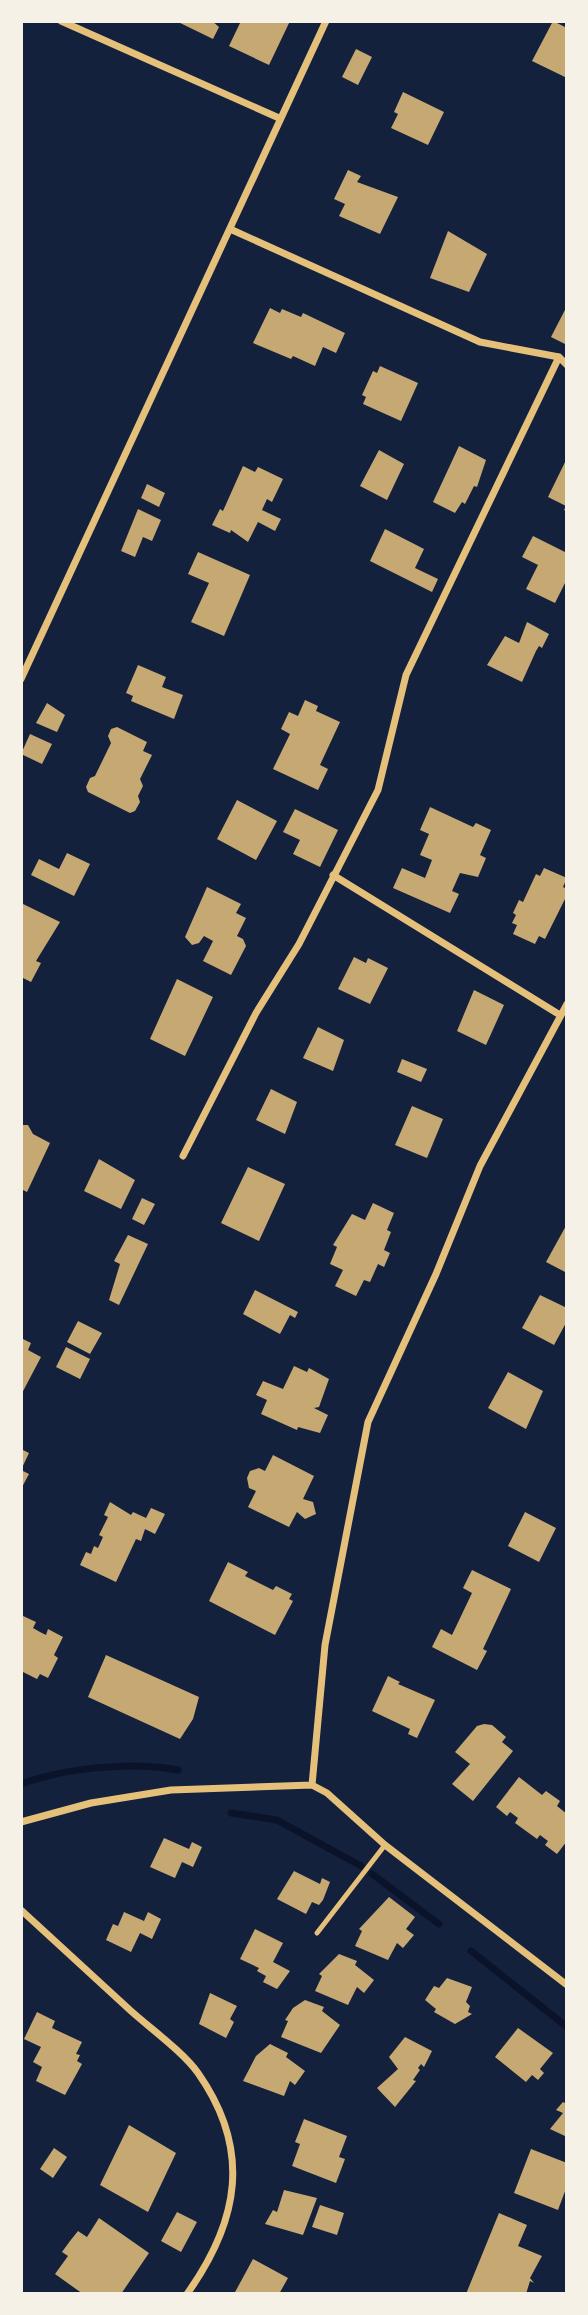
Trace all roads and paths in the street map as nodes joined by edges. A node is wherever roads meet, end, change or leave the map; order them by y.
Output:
1 (61, 21) edge
2 (326, 21) edge
3 (279, 118) junction
4 (230, 229) junction
5 (559, 357) junction
6 (567, 365) edge
7 (21, 679) edge
8 (333, 875) junction
9 (567, 1004) edge
10 (560, 1016) junction
11 (183, 1156) dead end
12 (312, 1785) junction
13 (21, 1822) edge
14 (385, 1845) junction
15 (21, 1910) edge
16 (317, 1933) dead end
17 (567, 1985) edge
18 (187, 2294) edge

1 - 3 street
2 - 3 street
3 - 4 street
4 - 5 street
4 - 7 street
5 - 6 street
5 - 8 street
8 - 10 street
8 - 11 street
9 - 10 street
10 - 12 street
12 - 13 street
12 - 14 street
14 - 16 lane
14 - 17 street
15 - 18 street

